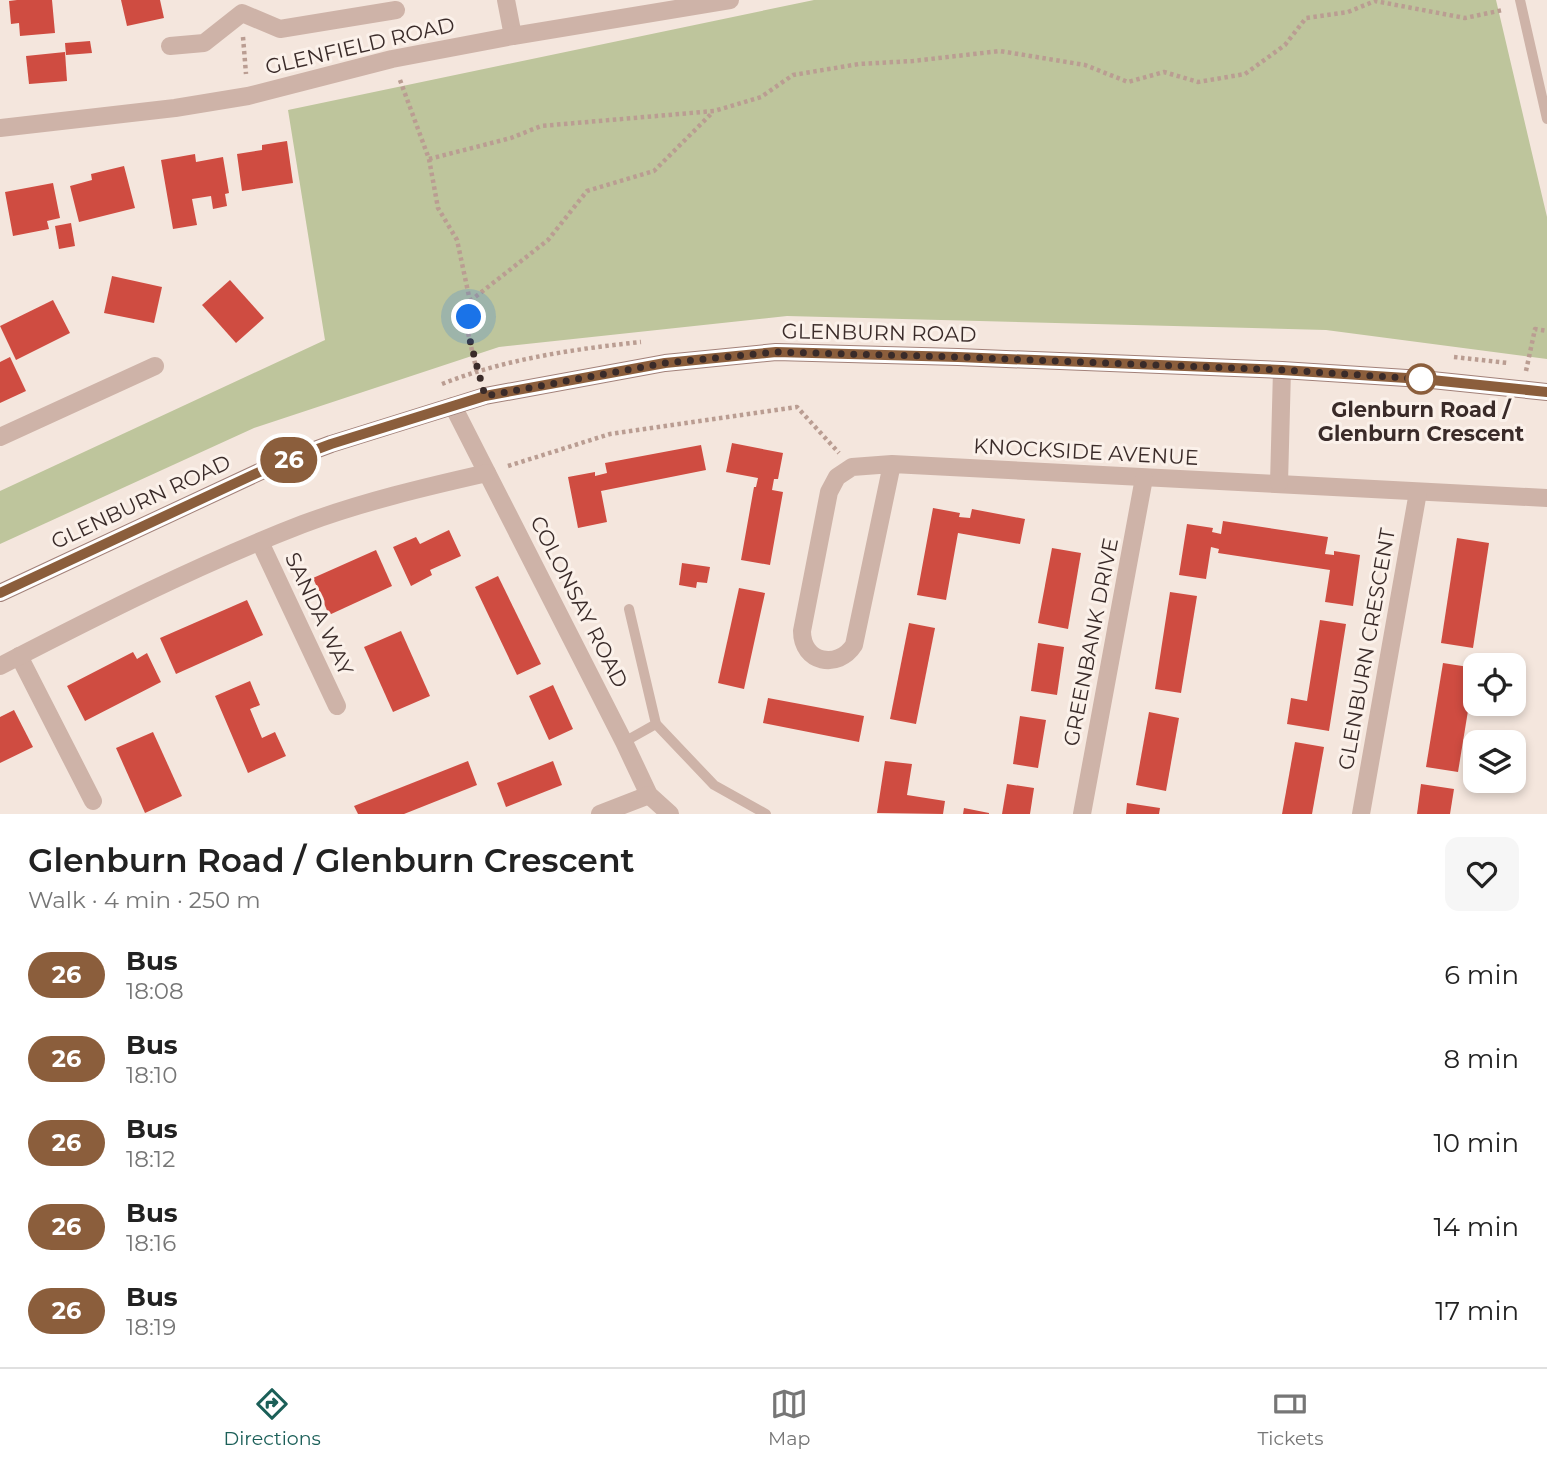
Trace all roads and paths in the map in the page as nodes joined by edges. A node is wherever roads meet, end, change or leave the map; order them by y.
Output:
1 (506, 0) edge
2 (730, 0) edge
3 (1521, 3) edge
4 (241, 7) edge
5 (396, 10) dead end
6 (513, 36) junction
7 (170, 46) dead end
8 (392, 59) junction
9 (248, 96) junction
10 (714, 111) junction
11 (1547, 119) edge
12 (0, 128) edge
13 (429, 159) junction
14 (470, 300) junction
15 (1547, 331) edge
16 (653, 341) dead end
17 (1449, 357) dead end
18 (155, 366) dead end
19 (1527, 366) junction
20 (1537, 368) dead end
21 (1282, 370) junction
22 (477, 371) junction
23 (438, 385) dead end
24 (1547, 392) edge
25 (485, 396) junction
26 (453, 406) junction
27 (0, 436) edge
28 (892, 464) junction
29 (852, 467) junction
30 (487, 473) junction
31 (1144, 478) junction
32 (1279, 483) junction
33 (1418, 492) junction
34 (1547, 498) edge
35 (260, 542) junction
36 (0, 593) edge
37 (629, 609) dead end
38 (19, 656) junction
39 (0, 666) edge
40 (337, 706) dead end
41 (656, 724) junction
42 (624, 741) junction
43 (649, 795) junction
44 (93, 801) dead end
45 (600, 814) edge
46 (670, 814) edge
47 (766, 814) edge
48 (1082, 814) edge
49 (1361, 814) edge

1 - 6 street
2 - 6 street, GLENFIELD ROAD
3 - 10 path
3 - 11 lane
4 - 5 street
4 - 7 street
4 - 9 path
6 - 8 street, GLENFIELD ROAD
8 - 9 street, GLENFIELD ROAD
8 - 13 path
9 - 12 street, GLENFIELD ROAD
10 - 13 path
10 - 14 path
13 - 14 path
14 - 22 path
15 - 19 path
16 - 22 path
17 - 19 path
18 - 27 street
19 - 20 path
21 - 24 street, GLENBURN ROAD
21 - 25 street, GLENBURN ROAD
21 - 32 street
22 - 23 path
22 - 25 path
25 - 26 street, GLENBURN ROAD
26 - 30 street, COLONSAY ROAD
26 - 36 street, GLENBURN ROAD
28 - 29 street, KNOCKSIDE AVENUE
28 - 29 street
28 - 31 street, KNOCKSIDE AVENUE
29 - 30 path
30 - 35 street, SANDA WAY
30 - 42 street, COLONSAY ROAD
31 - 32 street, KNOCKSIDE AVENUE
31 - 48 street, GREENBANK DRIVE
32 - 33 street, KNOCKSIDE AVENUE
33 - 34 street, KNOCKSIDE AVENUE
33 - 49 street, GLENBURN CRESCENT
35 - 38 street, SANDA WAY
35 - 40 street, SANDA WAY
37 - 41 lane
38 - 39 street, SANDA WAY
38 - 44 street
41 - 42 lane
41 - 47 lane
42 - 43 street, COLONSAY ROAD
43 - 45 street
43 - 46 street, COLONSAY ROAD

